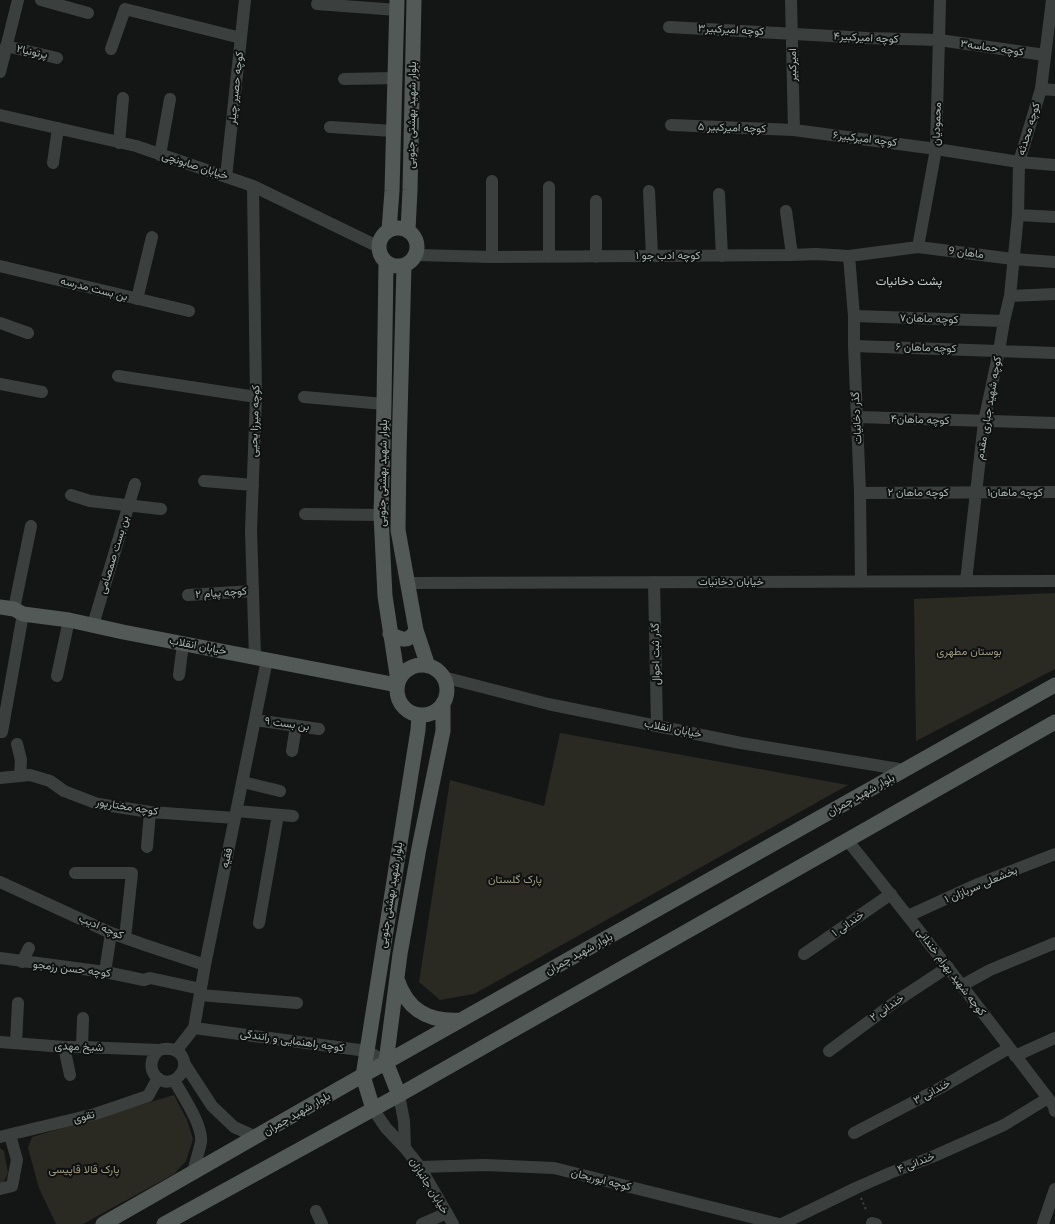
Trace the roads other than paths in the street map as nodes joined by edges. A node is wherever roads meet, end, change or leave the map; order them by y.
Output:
1 (18, 0) edge
2 (41, 0) edge
3 (245, 0) edge
4 (414, 0) edge
5 (791, 0) edge
6 (940, 0) edge
7 (1052, 0) edge
8 (317, 4) dead end
9 (397, 5) edge
10 (88, 12) dead end
11 (669, 27) dead end
12 (1052, 28) edge
13 (792, 33) junction
14 (241, 38) junction
15 (939, 40) junction
16 (6, 46) junction
17 (111, 49) dead end
18 (1045, 55) junction
19 (58, 58) dead end
20 (0, 72) edge
21 (395, 78) junction
22 (344, 79) dead end
23 (1041, 89) junction
24 (1055, 90) edge
25 (123, 98) dead end
26 (170, 99) dead end
27 (0, 115) edge
28 (671, 125) dead end
29 (330, 127) dead end
30 (58, 128) junction
31 (794, 130) junction
32 (393, 131) junction
33 (119, 143) junction
34 (936, 148) junction
35 (160, 155) junction
36 (1019, 162) junction
37 (53, 163) dead end
38 (1055, 165) edge
39 (226, 177) junction
40 (492, 181) dead end
41 (253, 186) junction
42 (549, 187) dead end
43 (649, 191) dead end
44 (719, 194) dead end
45 (596, 201) dead end
46 (786, 211) dead end
47 (1018, 215) junction
48 (1055, 217) edge
49 (389, 230) junction
50 (408, 230) junction
51 (152, 237) dead end
52 (379, 247) junction
53 (918, 247) junction
54 (417, 255) junction
55 (792, 255) junction
56 (652, 256) junction
57 (722, 256) junction
58 (850, 256) junction
59 (492, 257) junction
60 (549, 257) junction
61 (596, 257) junction
62 (1014, 259) junction
63 (1055, 262) edge
64 (386, 263) junction
65 (0, 266) edge
66 (404, 266) junction
67 (1055, 294) edge
68 (1010, 296) junction
69 (137, 299) junction
70 (189, 311) dead end
71 (854, 316) junction
72 (1004, 322) junction
73 (0, 323) edge
74 (28, 333) dead end
75 (854, 346) junction
76 (999, 351) junction
77 (1055, 353) edge
78 (118, 376) dead end
79 (0, 384) edge
80 (42, 392) dead end
81 (256, 398) junction
82 (304, 398) dead end
83 (384, 404) junction
84 (857, 418) junction
85 (984, 422) junction
86 (1055, 423) edge
87 (204, 481) dead end
88 (135, 484) dead end
89 (253, 485) junction
90 (1055, 492) edge
91 (860, 493) junction
92 (975, 493) junction
93 (71, 495) dead end
94 (128, 506) junction
95 (161, 509) dead end
96 (305, 514) dead end
97 (381, 515) junction
98 (31, 526) dead end
99 (861, 581) junction
100 (966, 581) junction
101 (1055, 581) edge
102 (654, 582) junction
103 (407, 583) junction
104 (253, 591) junction
105 (188, 595) dead end
106 (12, 610) edge
107 (69, 620) junction
108 (93, 625) junction
109 (416, 630) junction
110 (390, 634) junction
111 (183, 644) junction
112 (261, 658) junction
113 (428, 666) junction
114 (179, 675) dead end
115 (57, 676) dead end
116 (443, 677) junction
117 (397, 683) junction
118 (1055, 685) edge
119 (443, 704) junction
120 (419, 715) junction
121 (255, 720) junction
122 (1055, 722) edge
123 (296, 726) junction
124 (657, 726) junction
125 (319, 729) dead end
126 (2, 732) dead end
127 (17, 744) dead end
128 (292, 751) dead end
129 (905, 770) junction
130 (20, 776) junction
131 (0, 778) edge
132 (243, 782) junction
133 (280, 791) dead end
134 (150, 812) junction
135 (236, 815) junction
136 (278, 815) junction
137 (293, 816) dead end
138 (848, 840) junction
139 (147, 847) dead end
140 (1055, 854) edge
141 (75, 874) dead end
142 (0, 882) edge
143 (891, 894) junction
144 (908, 916) junction
145 (259, 923) dead end
146 (111, 933) junction
147 (125, 938) junction
148 (1055, 943) edge
149 (29, 948) dead end
150 (804, 954) dead end
151 (0, 958) edge
152 (22, 962) junction
153 (205, 965) junction
154 (948, 968) junction
155 (106, 972) junction
156 (397, 979) junction
157 (961, 986) junction
158 (200, 992) junction
159 (18, 1003) dead end
160 (297, 1003) dead end
161 (83, 1018) dead end
162 (461, 1020) junction
163 (194, 1028) junction
164 (1055, 1038) edge
165 (0, 1042) edge
166 (16, 1043) junction
167 (82, 1047) junction
168 (64, 1048) junction
169 (159, 1050) junction
170 (176, 1051) junction
171 (367, 1051) junction
172 (829, 1051) dead end
173 (1012, 1052) junction
174 (386, 1062) junction
175 (184, 1063) junction
176 (70, 1075) dead end
177 (363, 1076) junction
178 (158, 1078) junction
179 (174, 1080) junction
180 (399, 1095) junction
181 (1053, 1105) edge
182 (373, 1109) junction
183 (854, 1133) dead end
184 (5, 1136) edge
185 (256, 1137) junction
186 (404, 1148) junction
187 (420, 1167) junction
188 (193, 1173) junction
189 (0, 1189) edge
190 (1055, 1189) edge
191 (316, 1211) dead end
192 (447, 1213) junction
193 (103, 1224) edge
194 (164, 1224) edge
195 (322, 1224) edge
196 (422, 1224) edge
197 (453, 1224) edge
198 (780, 1224) edge
199 (1043, 1224) edge

1 - 16 street
2 - 10 street
3 - 14 street, کوچه حصیر چیلر
4 - 50 main road, بلوار شهید بهشتی جنوبی
5 - 13 street, امیرکبیر
6 - 15 street, محمودیان
7 - 12 street, کوچه محدثه
8 - 9 street
9 - 21 main road, بلوار شهید بهشتی جنوبی
11 - 13 street, کوچه امیرکبیر۳
12 - 18 street, کوچه محدثه
13 - 15 street, کوچه امیرکبیر۴
13 - 31 street, امیرکبیر
14 - 17 street
14 - 39 street, کوچه حصیر چیلر
15 - 18 street, کوچه حماسه۳
15 - 34 street, محمودیان
16 - 19 street, پرتونیا۲
16 - 20 street
18 - 23 street, کوچه محدثه
21 - 22 street
21 - 32 main road, بلوار شهید بهشتی جنوبی
23 - 24 street
23 - 36 street, کوچه محدثه
25 - 33 street
26 - 35 street
27 - 30 street, خیابان صابونچی
28 - 31 street, کوچه امیرکبیر ۵
29 - 32 street
30 - 33 street, خیابان صابونچی
30 - 37 street
31 - 34 street, کوچه امیرکبیر۶
32 - 49 main road, بلوار شهید بهشتی جنوبی
33 - 35 street, خیابان صابونچی
34 - 36 street, کوچه امیرکبیر۶
34 - 53 street, محمودیان
35 - 39 street, خیابان صابونچی
36 - 38 street, کوچه امیرکبیر۶
36 - 47 street, کوچه محدثه
39 - 41 street, خیابان صابونچی
40 - 59 street
41 - 52 street, خیابان صابونچی
41 - 81 street, کوچه میرزا یحیی
42 - 60 street
43 - 56 street
44 - 57 street
45 - 61 street
46 - 55 street
47 - 48 street
47 - 62 street, کوچه محدثه
49 - 50 main road
49 - 52 main road
50 - 54 main road
51 - 69 street
52 - 64 main road
53 - 58 street, کوچه ادب جو ۱
53 - 62 street, ماهان 9
54 - 59 street, کوچه ادب جو ۱
54 - 66 main road
55 - 57 street, کوچه ادب جو ۱
55 - 58 street, کوچه ادب جو ۱
56 - 57 street, کوچه ادب جو ۱
56 - 61 street, کوچه ادب جو ۱
58 - 71 street, گذر دخانیات
59 - 60 street, کوچه ادب جو ۱
60 - 61 street, کوچه ادب جو ۱
62 - 63 street, ماهان 9
62 - 68 street, کوچه شهید جباری مقدم
64 - 66 main road
64 - 83 main road, بلوار شهید بهشتی جنوبی
65 - 69 street, بن بست مدرسه
66 - 103 main road, بلوار شهید بهشتی جنوبی
67 - 68 street
68 - 72 street, کوچه شهید جباری مقدم
69 - 70 street, بن بست مدرسه
71 - 72 street, کوچه ماهان۷
71 - 75 street, گذر دخانیات
72 - 76 street, کوچه شهید جباری مقدم
73 - 74 street
75 - 76 street, کوچه ماهان ۶
75 - 84 street, گذر دخانیات
76 - 77 street, کوچه ماهان ۶
76 - 85 street, کوچه شهید جباری مقدم
78 - 81 street
79 - 80 street
81 - 89 street, کوچه میرزا یحیی
82 - 83 street
83 - 97 main road, بلوار شهید بهشتی جنوبی
84 - 85 street, کوچه ماهان۴
84 - 91 street, گذر دخانیات
85 - 86 street, کوچه ماهان۴
85 - 92 street, کوچه شهید جباری مقدم
87 - 89 street
88 - 94 street, بن بست صمصامی
89 - 104 street, کوچه میرزا یحیی
90 - 92 street, کوچه ماهان۱
91 - 92 street, کوچه ماهان ۲
91 - 99 street, گذر دخانیات
92 - 100 street, کوچه شهید جباری مقدم
93 - 94 street
94 - 95 street
94 - 108 street, بن بست صمصامی
96 - 97 street
97 - 110 main road, بلوار شهید بهشتی جنوبی
98 - 106 street
99 - 100 street, خیابان دخانیات
99 - 102 street, خیابان دخانیات
100 - 101 street, خیابان دخانیات
102 - 103 street, خیابان دخانیات
102 - 124 street, گذر ثبت احوال
103 - 109 main road, بلوار شهید بهشتی جنوبی
104 - 105 street, کوچه پیام ۲
104 - 112 street, کوچه میرزا یحیی
106 - 107 main road, خیابان انقلاب
106 - 126 street
107 - 108 main road, خیابان انقلاب
107 - 115 street
108 - 111 main road, خیابان انقلاب
109 - 110 main road
109 - 113 main road, بلوار شهید بهشتی جنوبی
110 - 117 main road, بلوار شهید بهشتی جنوبی
111 - 112 main road, خیابان انقلاب
111 - 114 street
112 - 117 main road, خیابان انقلاب
112 - 121 street, فقیه
113 - 116 main road
113 - 117 main road
116 - 119 main road
116 - 124 street, خیابان انقلاب
117 - 120 main road
118 - 129 main road, بلوار شهید چمران
119 - 120 main road
119 - 156 main road, بلوار شهید بهشتی جنوبی
120 - 171 main road, بلوار شهید بهشتی جنوبی
121 - 123 street, بن بست ۹
121 - 132 street, فقیه
122 - 138 main road
123 - 125 street, بن بست ۹
123 - 128 street
124 - 129 street, خیابان انقلاب
127 - 130 street
129 - 162 main road, بلوار شهید چمران
130 - 131 street, کوچه مختارپور
130 - 134 street, کوچه مختارپور
132 - 133 street
132 - 135 street, فقیه
134 - 135 street, کوچه مختارپور
134 - 139 street
135 - 136 street, کوچه مختارپور
135 - 153 street, فقیه
136 - 137 street, کوچه مختارپور
136 - 145 street
138 - 143 street, کوچه شهید بهرام خندانی
138 - 180 main road
140 - 144 street, بخشعلی سربازان ۱
141 - 147 street
142 - 146 street, کوچه ادیب
143 - 144 street, کوچه شهید بهرام خندانی
143 - 150 street, خندانی ۱
144 - 154 street, کوچه شهید بهرام خندانی
146 - 147 street, کوچه ادیب
146 - 155 street
147 - 153 street, کوچه ادیب
148 - 157 street
149 - 152 street
151 - 152 street, کوچه حسن رزمجو
152 - 155 street, کوچه حسن رزمجو
153 - 158 street, فقیه
154 - 157 street, کوچه شهید بهرام خندانی
154 - 172 street, خندانی ۲
155 - 158 street, کوچه حسن رزمجو
156 - 162 main road
156 - 174 main road, بلوار شهید بهشتی جنوبی
157 - 173 street, کوچه شهید بهرام خندانی
158 - 160 street, کوچه حسن رزمجو
158 - 163 street, فقیه
159 - 166 street
161 - 167 street
162 - 174 main road, بلوار شهید چمران
163 - 170 street, فقیه
163 - 171 street, کوچه راهنمایی و رانندگی
164 - 173 street, خندانی ۳
165 - 166 street, شیخ مهدی
166 - 168 street, شیخ مهدی
167 - 168 street, شیخ مهدی
167 - 169 street, شیخ مهدی
168 - 176 street
169 - 170 street
169 - 178 street
170 - 175 street
171 - 174 street, کوچه راهنمایی و رانندگی
171 - 177 main road, بلوار شهید بهشتی جنوبی
173 - 181 street, کوچه شهید بهرام خندانی
173 - 183 street, خندانی ۳
174 - 177 main road, بلوار شهید چمران
174 - 180 main road
175 - 179 street
175 - 185 street
177 - 182 main road
177 - 185 main road, بلوار شهید چمران
178 - 179 street
178 - 184 street, تقوی
179 - 188 street
180 - 182 main road
180 - 186 street
181 - 198 street, خندانی ۴
182 - 186 street, خیابان جانبازان
182 - 194 main road
184 - 189 street
185 - 188 main road, بلوار شهید چمران
186 - 187 street, خیابان جانبازان
187 - 192 street, خیابان جانبازان
187 - 198 street, کوچه ابوریحان
188 - 193 main road, بلوار شهید چمران
190 - 199 street
191 - 195 street
192 - 196 street
192 - 197 street, خیابان جانبازان

